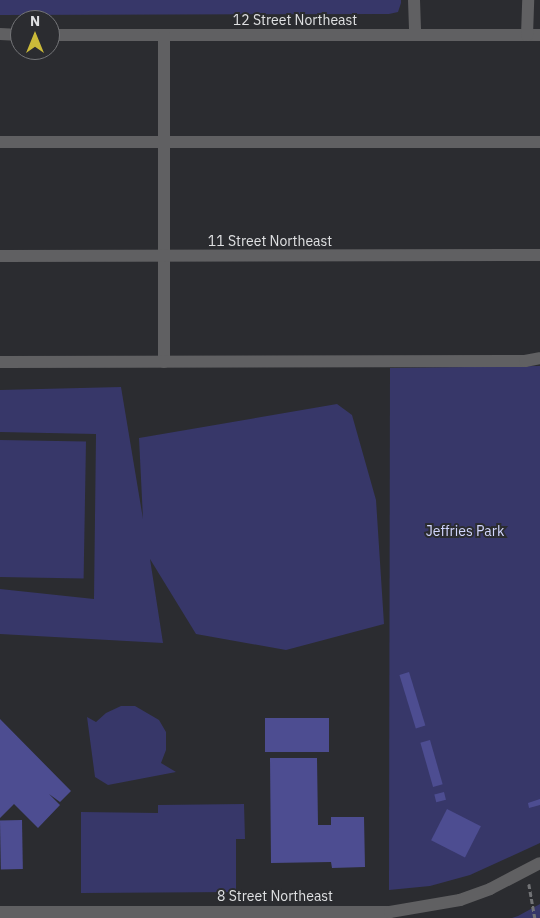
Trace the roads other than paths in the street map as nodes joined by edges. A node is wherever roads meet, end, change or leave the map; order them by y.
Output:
1 (414, 0) edge
2 (528, 0) edge
3 (60, 34) edge
4 (164, 35) junction
5 (415, 35) junction
6 (534, 35) edge
7 (0, 142) edge
8 (163, 142) junction
9 (540, 142) edge
10 (540, 255) edge
11 (0, 256) edge
12 (163, 256) junction
13 (540, 358) edge
14 (0, 362) edge
15 (164, 362) junction
16 (540, 863) edge
17 (0, 912) edge

1 - 5 street
2 - 6 street
3 - 4 street, 12 Street Northeast
4 - 5 street, 12 Street Northeast
4 - 8 street
5 - 6 street, 12 Street Northeast
7 - 8 street
8 - 9 street
8 - 12 street
10 - 12 street, 11 Street Northeast
11 - 12 street, 11 Street Northeast
12 - 15 street
13 - 15 street
14 - 15 street
16 - 17 street, 8 Street Northeast

